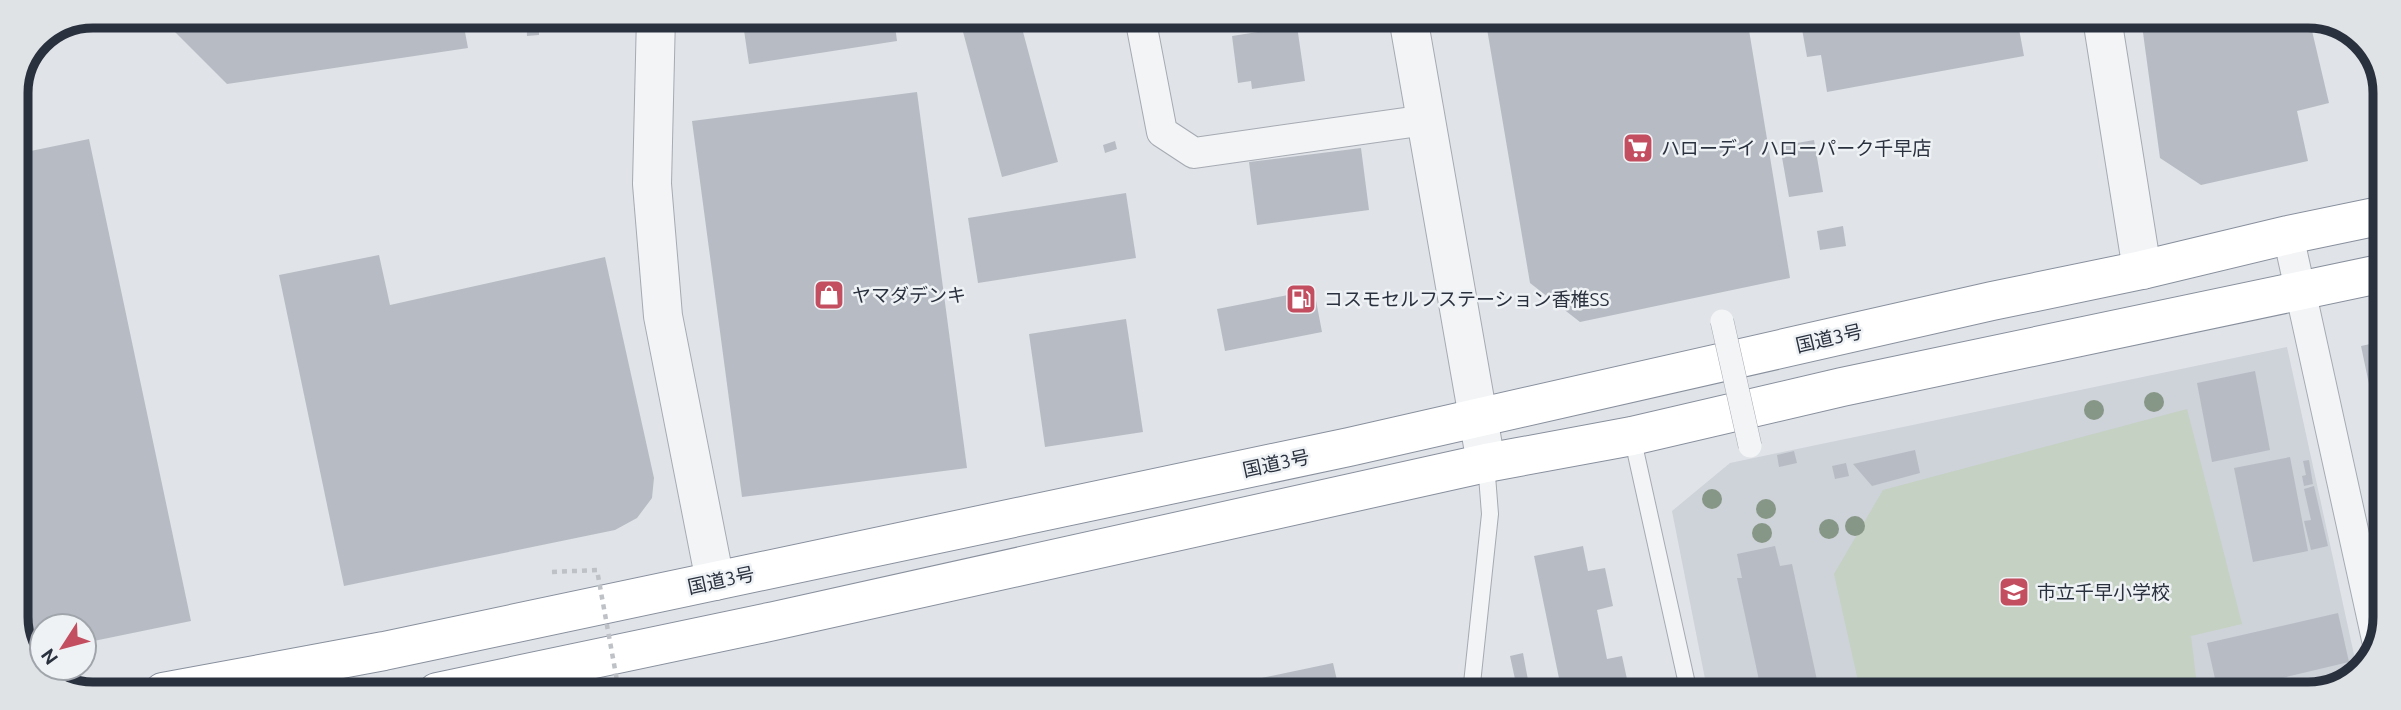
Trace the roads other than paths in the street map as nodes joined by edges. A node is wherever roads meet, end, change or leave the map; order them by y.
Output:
1 (656, 28) edge
2 (1142, 28) edge
3 (1410, 28) edge
4 (2104, 28) edge
5 (1426, 120) junction
6 (2373, 217) edge
7 (2288, 235) junction
8 (2142, 270) junction
9 (2373, 275) edge
10 (2302, 290) junction
11 (1722, 321) dead end
12 (1478, 419) junction
13 (1632, 436) junction
14 (1750, 446) dead end
15 (1486, 463) junction
16 (715, 581) junction
17 (2373, 619) edge
18 (217, 682) edge
19 (485, 682) edge
20 (1472, 682) edge
21 (1686, 682) edge

1 - 16 street
2 - 5 street
3 - 5 street
4 - 8 street
5 - 12 street
6 - 7 highway, 国道3号
7 - 8 highway, 国道3号
7 - 10 street
8 - 12 highway, 国道3号
9 - 10 highway
10 - 13 highway
10 - 17 street
11 - 14 street, bridge
12 - 15 street
12 - 16 highway, 国道3号
13 - 15 highway
13 - 21 lane
15 - 19 highway
15 - 20 lane
16 - 18 highway, 国道3号

